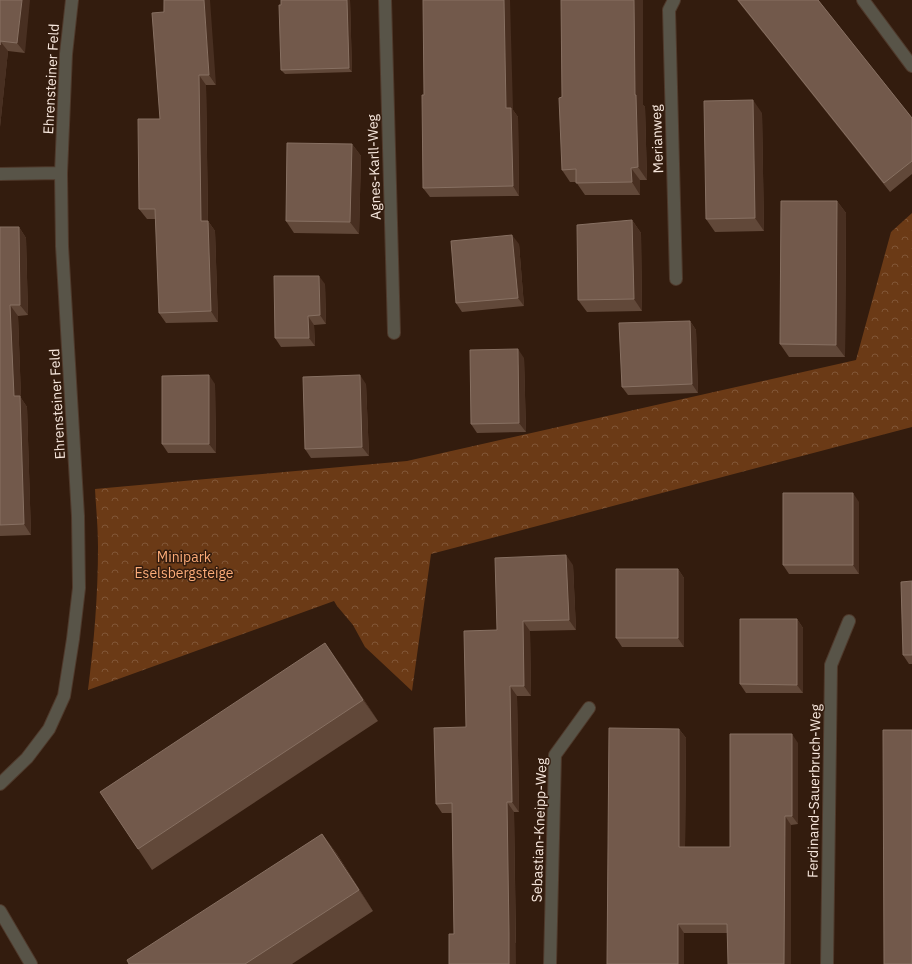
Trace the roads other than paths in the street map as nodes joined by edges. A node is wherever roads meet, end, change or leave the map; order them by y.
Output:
1 (72, 0) edge
2 (385, 0) edge
3 (674, 0) edge
4 (863, 0) edge
5 (912, 66) edge
6 (61, 173) junction
7 (0, 174) edge
8 (676, 279) dead end
9 (394, 333) dead end
10 (849, 621) dead end
11 (589, 708) dead end
12 (0, 784) edge
13 (0, 912) edge
14 (31, 964) edge
15 (550, 964) edge
16 (827, 964) edge

1 - 6 street, Ehrensteiner Feld
2 - 9 street, Agnes-Karll-Weg
3 - 8 street, Merianweg
4 - 5 street
6 - 7 street
6 - 12 street, Ehrensteiner Feld
10 - 16 street, Ferdinand-Sauerbruch-Weg
11 - 15 street, Sebastian-Kneipp-Weg
13 - 14 street

